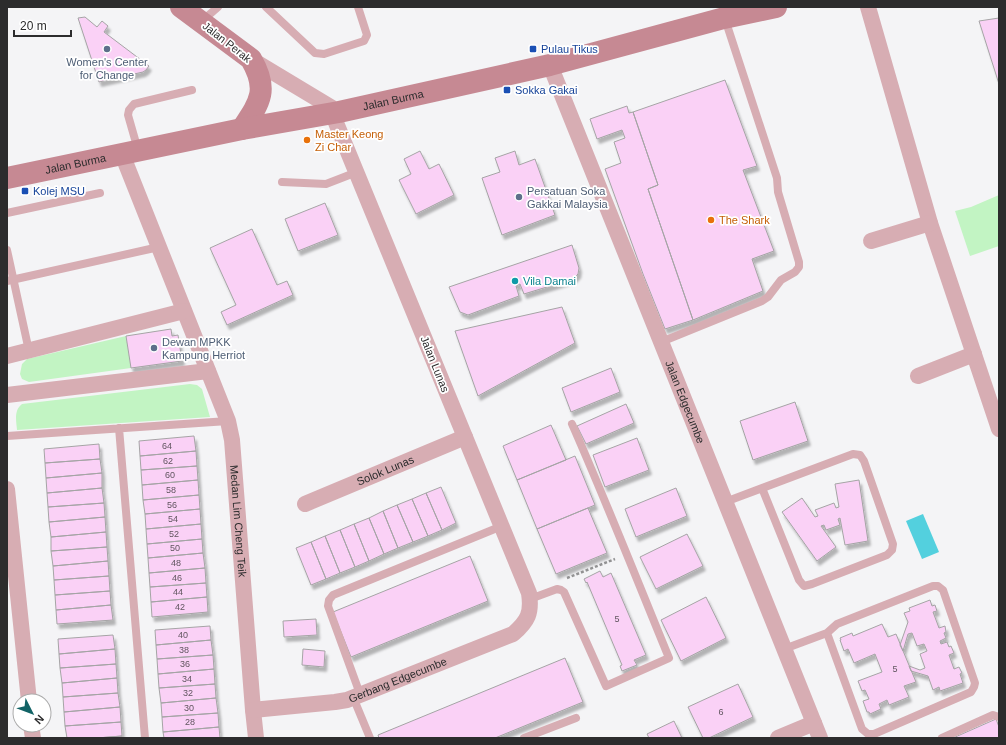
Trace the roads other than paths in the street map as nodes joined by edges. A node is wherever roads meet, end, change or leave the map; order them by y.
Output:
1 (181, 7) edge
2 (218, 7) edge
3 (266, 7) edge
4 (358, 7) edge
5 (868, 7) edge
6 (768, 8) edge
7 (724, 18) junction
8 (201, 22) junction
9 (251, 59) junction
10 (550, 65) junction
11 (192, 90) dead end
12 (336, 112) junction
13 (242, 129) junction
14 (130, 152) junction
15 (357, 172) junction
16 (7, 178) edge
17 (282, 182) dead end
18 (100, 193) dead end
19 (7, 213) edge
20 (930, 223) junction
21 (871, 241) dead end
22 (159, 247) junction
23 (7, 250) edge
24 (10, 280) edge
25 (184, 312) junction
26 (661, 342) junction
27 (29, 350) junction
28 (974, 354) junction
29 (7, 356) edge
30 (208, 371) junction
31 (918, 376) dead end
32 (7, 395) edge
33 (228, 421) junction
34 (572, 424) dead end
35 (119, 428) junction
36 (999, 429) edge
37 (7, 436) edge
38 (465, 437) junction
39 (762, 488) junction
40 (7, 489) edge
41 (725, 502) junction
42 (305, 504) dead end
43 (502, 526) junction
44 (530, 599) junction
45 (529, 616) joint
46 (827, 633) junction
47 (784, 649) junction
48 (28, 693) edge
49 (357, 696) junction
50 (253, 710) junction
51 (999, 717) edge
52 (576, 718) dead end
53 (814, 723) junction
54 (144, 738) edge
55 (256, 738) edge
56 (370, 738) edge
57 (524, 738) edge
58 (778, 738) edge
59 (820, 738) edge
60 (942, 738) edge

1 - 8 main road, Jalan Perak
2 - 8 lane
3 - 4 lane
5 - 20 street
6 - 7 main road, Jalan Burma
7 - 10 main road, Jalan Burma
7 - 26 lane
8 - 9 main road, Jalan Perak
9 - 12 street
9 - 13 main road, Jalan Perak
10 - 12 main road, Jalan Burma
10 - 26 street, Jalan Edgecumbe
11 - 14 lane
12 - 13 main road, Jalan Burma
12 - 15 street, Jalan Lunas
13 - 14 main road, Jalan Burma
14 - 16 main road, Jalan Burma
14 - 22 street, Medan Lim Cheng Teik
15 - 17 lane
15 - 38 street, Jalan Lunas
18 - 19 lane
20 - 21 street
20 - 28 street
22 - 24 lane
22 - 25 street, Medan Lim Cheng Teik
23 - 24 lane
24 - 27 lane
25 - 27 street
25 - 30 street, Medan Lim Cheng Teik
26 - 41 street, Jalan Edgecumbe
27 - 29 street
28 - 31 street
28 - 36 street
30 - 32 street
30 - 33 street, Medan Lim Cheng Teik
33 - 35 lane
33 - 50 street, Medan Lim Cheng Teik
34 - 44 lane
35 - 37 lane
35 - 54 lane
38 - 42 street, Solok Lunas
38 - 43 street, Jalan Lunas
39 - 39 lane
39 - 41 lane
40 - 48 street
41 - 47 street, Jalan Edgecumbe
43 - 44 street, Jalan Lunas
43 - 49 lane
44 - 45 street, Jalan Lunas
45 - 49 street, Gerbang Edgecumbe
46 - 46 lane
46 - 47 lane
47 - 53 street, Jalan Edgecumbe
49 - 50 street, Gerbang Edgecumbe
49 - 56 lane
50 - 55 street, Medan Lim Cheng Teik
51 - 60 lane
52 - 57 lane
53 - 58 street
53 - 59 street, Jalan Edgecumbe

